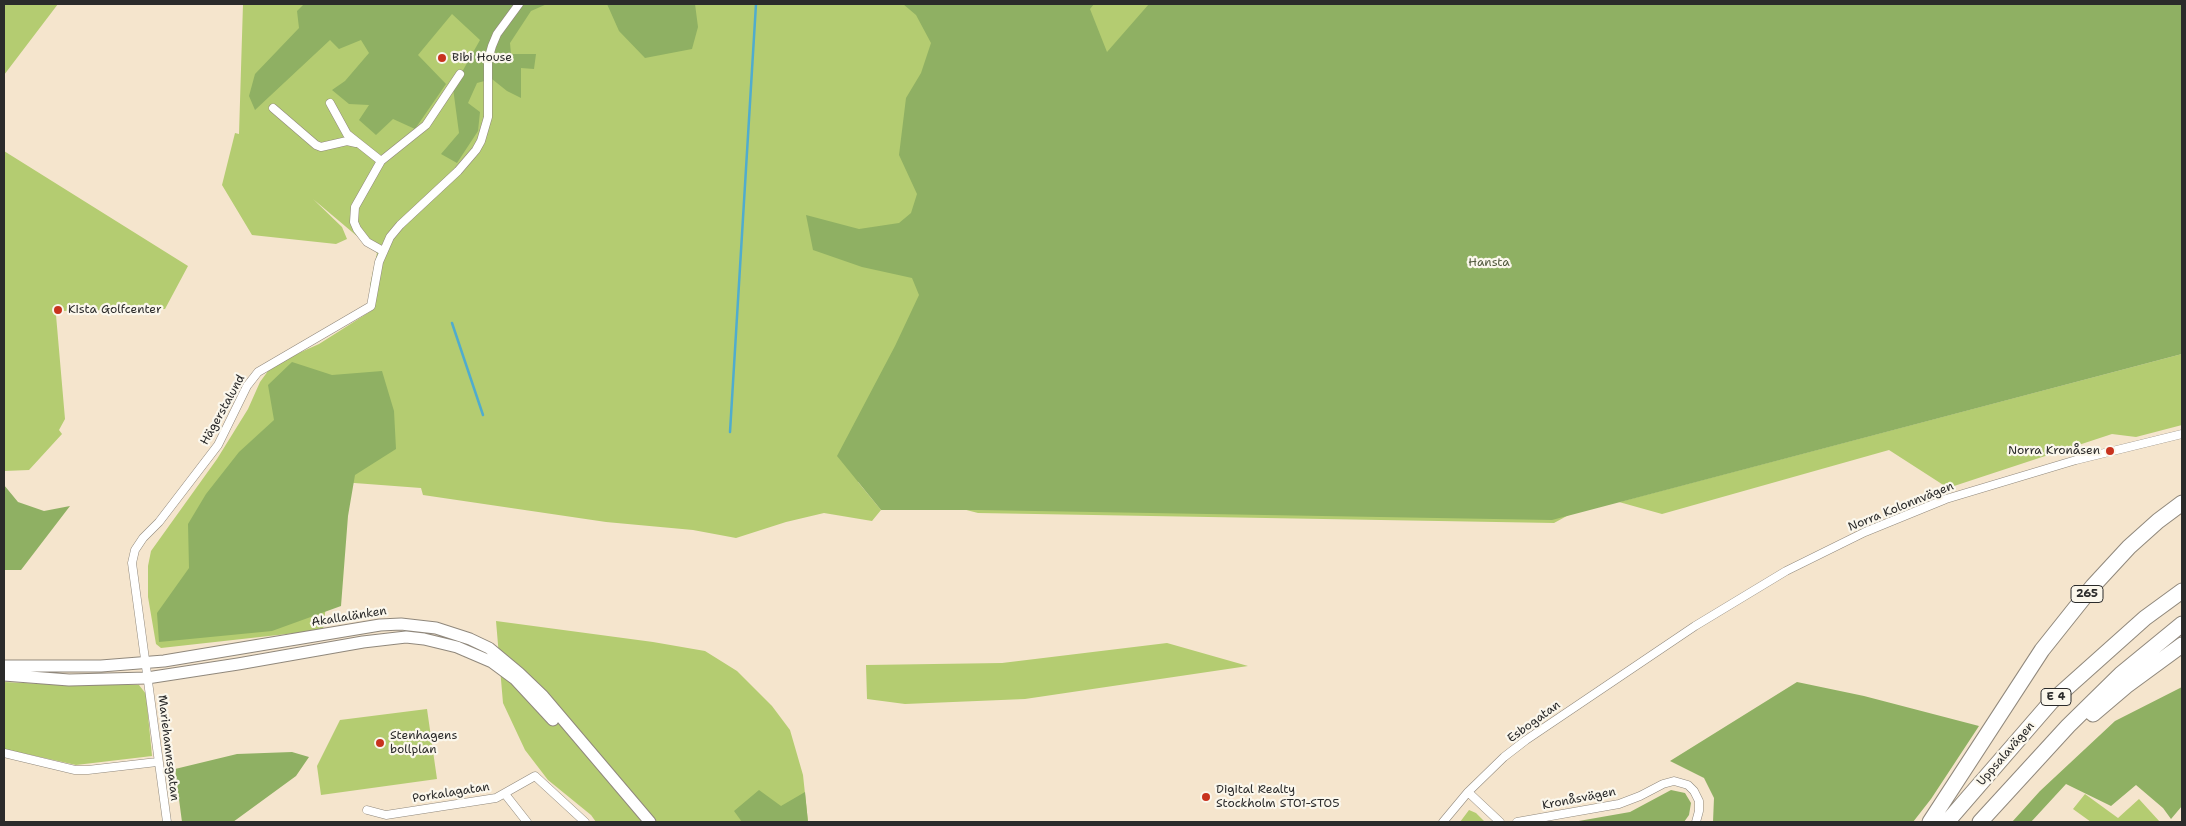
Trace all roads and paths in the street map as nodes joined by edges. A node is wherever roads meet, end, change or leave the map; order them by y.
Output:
1 (520, 4) edge
2 (460, 74) dead end
3 (330, 102) dead end
4 (273, 108) dead end
5 (356, 143) junction
6 (382, 162) junction
7 (383, 251) junction
8 (2182, 434) edge
9 (2182, 503) edge
10 (2182, 591) edge
11 (2182, 624) edge
12 (2182, 645) edge
13 (1652, 655) joint
14 (145, 663) junction
15 (4, 666) edge
16 (4, 675) edge
17 (147, 678) junction
18 (4, 753) edge
19 (157, 762) junction
20 (2016, 782) junction
21 (1468, 792) junction
22 (504, 794) junction
23 (367, 810) dead end
24 (167, 822) edge
25 (527, 822) edge
26 (585, 822) edge
27 (640, 822) edge
28 (650, 822) edge
29 (1443, 822) edge
30 (1500, 822) edge
31 (1517, 822) edge
32 (1696, 822) edge
33 (1930, 822) edge
34 (1947, 822) edge
35 (1980, 822) edge

1 - 7 street, Hägerstalund
2 - 6 street
3 - 5 street
4 - 5 street
5 - 6 street
6 - 7 street
7 - 14 street, Hägerstalund
8 - 13 street, Norra Kolonnvägen
9 - 33 highway, 265
10 - 34 highway, Uppsalavägen / E 4
11 - 20 highway, Uppsalavägen / E 4
12 - 20 highway
13 - 21 street, Esbogatan
14 - 15 main road, Akallalänken
14 - 17 street, Hägerstalund
14 - 28 main road, Akallalänken
16 - 17 main road
17 - 19 street, Mariehamnsgatan
17 - 27 main road
18 - 19 street
19 - 24 street, Mariehamnsgatan
20 - 35 highway, Uppsalavägen / E 4
21 - 29 street, Esbogatan
21 - 30 street
22 - 23 street, Porkalagatan
22 - 25 street
22 - 26 street, Porkalagatan
31 - 32 street, Kronåsvägen

